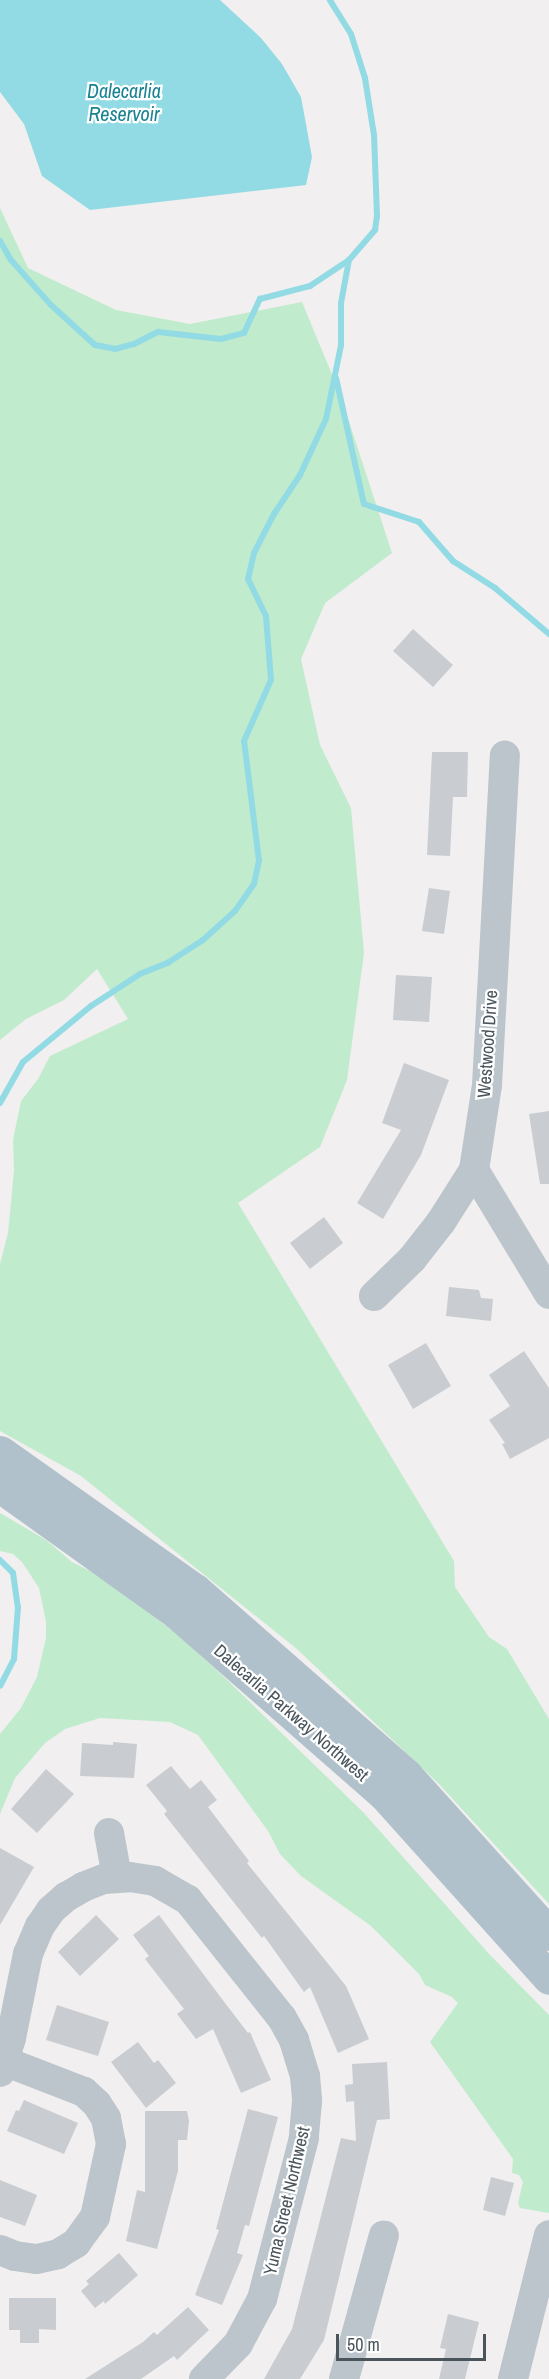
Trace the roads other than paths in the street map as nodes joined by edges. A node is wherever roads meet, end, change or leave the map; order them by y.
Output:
1 (505, 755) dead end
2 (474, 1170) junction
3 (549, 1294) edge
4 (374, 1296) dead end
5 (0, 1452) edge
6 (0, 1485) edge
7 (109, 1833) dead end
8 (117, 1877) junction
9 (549, 1934) edge
10 (549, 1978) edge
11 (2, 2066) edge
12 (384, 2235) dead end
13 (549, 2235) edge
14 (0, 2250) edge
15 (204, 2379) edge
16 (344, 2379) edge
17 (513, 2379) edge

1 - 2 street, Westwood Drive
2 - 3 street
2 - 4 street, Westwood Drive
5 - 9 main road, Dalecarlia Parkway Northwest
6 - 10 main road, Dalecarlia Parkway Northwest
7 - 8 street
8 - 11 street, Yuma Street Northwest
8 - 15 street, Yuma Street Northwest
11 - 14 street
12 - 16 street
13 - 17 street

